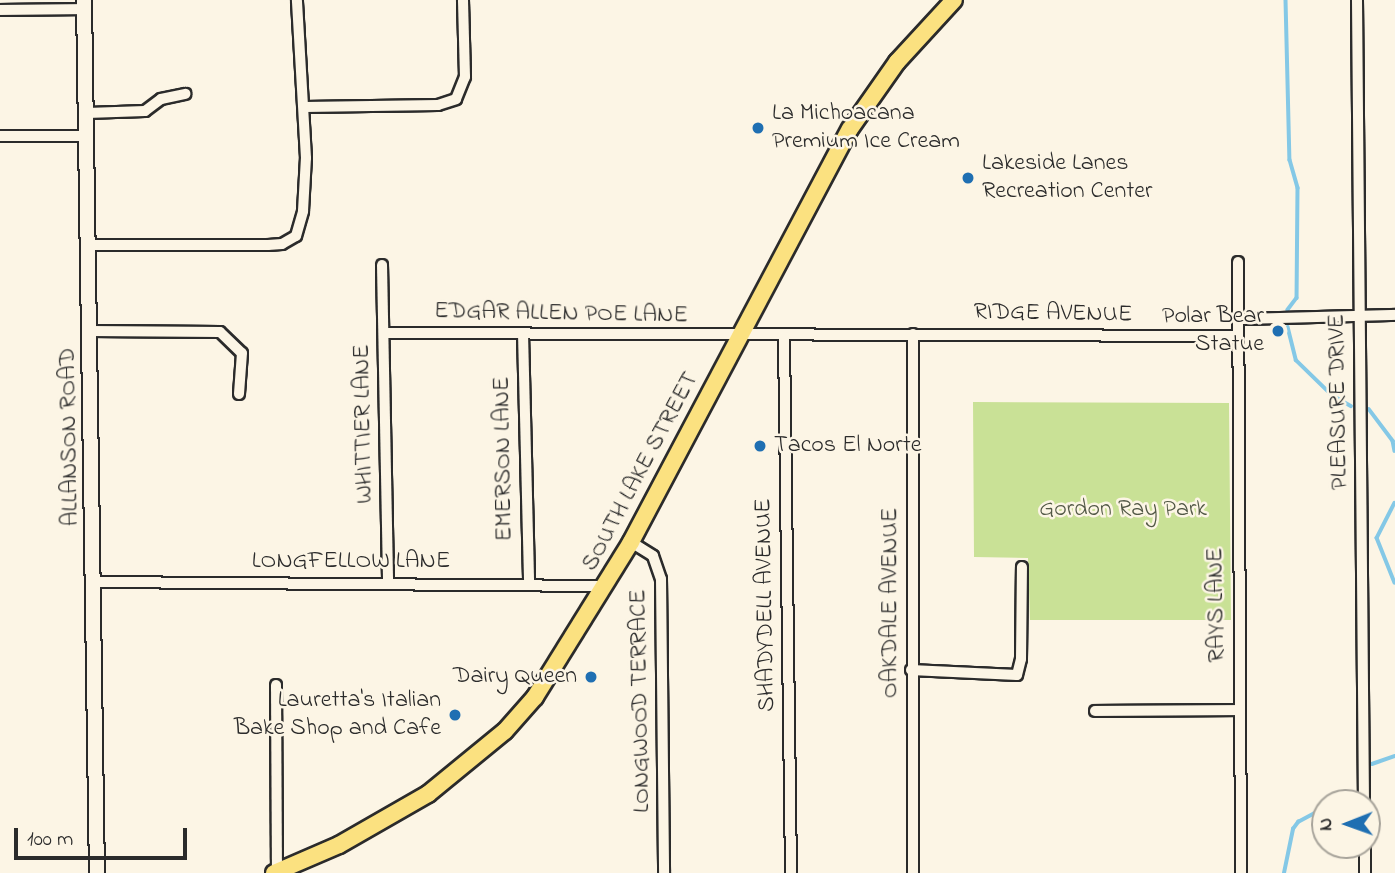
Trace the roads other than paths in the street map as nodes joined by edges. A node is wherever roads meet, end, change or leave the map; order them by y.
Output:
1 (298, 0) edge
2 (463, 0) edge
3 (954, 0) edge
4 (1357, 0) edge
5 (84, 5) edge
6 (0, 10) edge
7 (185, 94) dead end
8 (305, 107) junction
9 (87, 113) junction
10 (0, 136) edge
11 (87, 136) junction
12 (90, 245) junction
13 (1238, 262) dead end
14 (382, 265) dead end
15 (1359, 315) junction
16 (1395, 315) edge
17 (1238, 319) junction
18 (91, 331) junction
19 (384, 333) junction
20 (523, 333) junction
21 (913, 334) junction
22 (1236, 336) junction
23 (737, 337) junction
24 (784, 337) junction
25 (239, 394) dead end
26 (631, 542) junction
27 (1022, 567) dead end
28 (96, 582) junction
29 (388, 582) junction
30 (529, 584) junction
31 (606, 586) junction
32 (911, 670) junction
33 (276, 685) dead end
34 (1240, 710) junction
35 (1095, 711) dead end
36 (1364, 789) edge
37 (97, 873) edge
38 (276, 873) edge
39 (664, 873) edge
40 (790, 873) edge
41 (913, 873) edge
42 (1241, 873) edge

1 - 8 street
2 - 8 street
3 - 23 main road, SOUTH LAKE STREET
4 - 15 street, PLEASURE DRIVE
5 - 6 street
5 - 9 street, ALLANSON ROAD
7 - 9 street
8 - 12 street
9 - 11 street, ALLANSON ROAD
10 - 11 street
11 - 12 street, ALLANSON ROAD
12 - 18 street, ALLANSON ROAD
13 - 17 street
14 - 19 street, WHITTIER LANE
15 - 16 street
15 - 17 street
15 - 36 street, PLEASURE DRIVE
17 - 22 street
18 - 25 street
18 - 28 street, ALLANSON ROAD
19 - 20 street, EDGAR ALLEN POE LANE
19 - 29 street, WHITTIER LANE
20 - 23 street, EDGAR ALLEN POE LANE
20 - 30 street, EMERSON LANE
21 - 22 street, RIDGE AVENUE
21 - 24 street, RIDGE AVENUE
21 - 32 street, OAKDALE AVENUE
22 - 34 street, RAYS LANE
23 - 24 street, RIDGE AVENUE
23 - 26 main road, SOUTH LAKE STREET
24 - 40 street, SHADYDELL AVENUE
26 - 31 main road, SOUTH LAKE STREET
26 - 39 street, LONGWOOD TERRACE
27 - 32 street
28 - 29 street, LONGFELLOW LANE
28 - 37 street, ALLANSON ROAD
29 - 30 street, LONGFELLOW LANE
30 - 31 street, LONGFELLOW LANE
31 - 38 main road, SOUTH LAKE STREET
32 - 41 street, OAKDALE AVENUE
33 - 38 street
34 - 35 street
34 - 42 street, RAYS LANE

